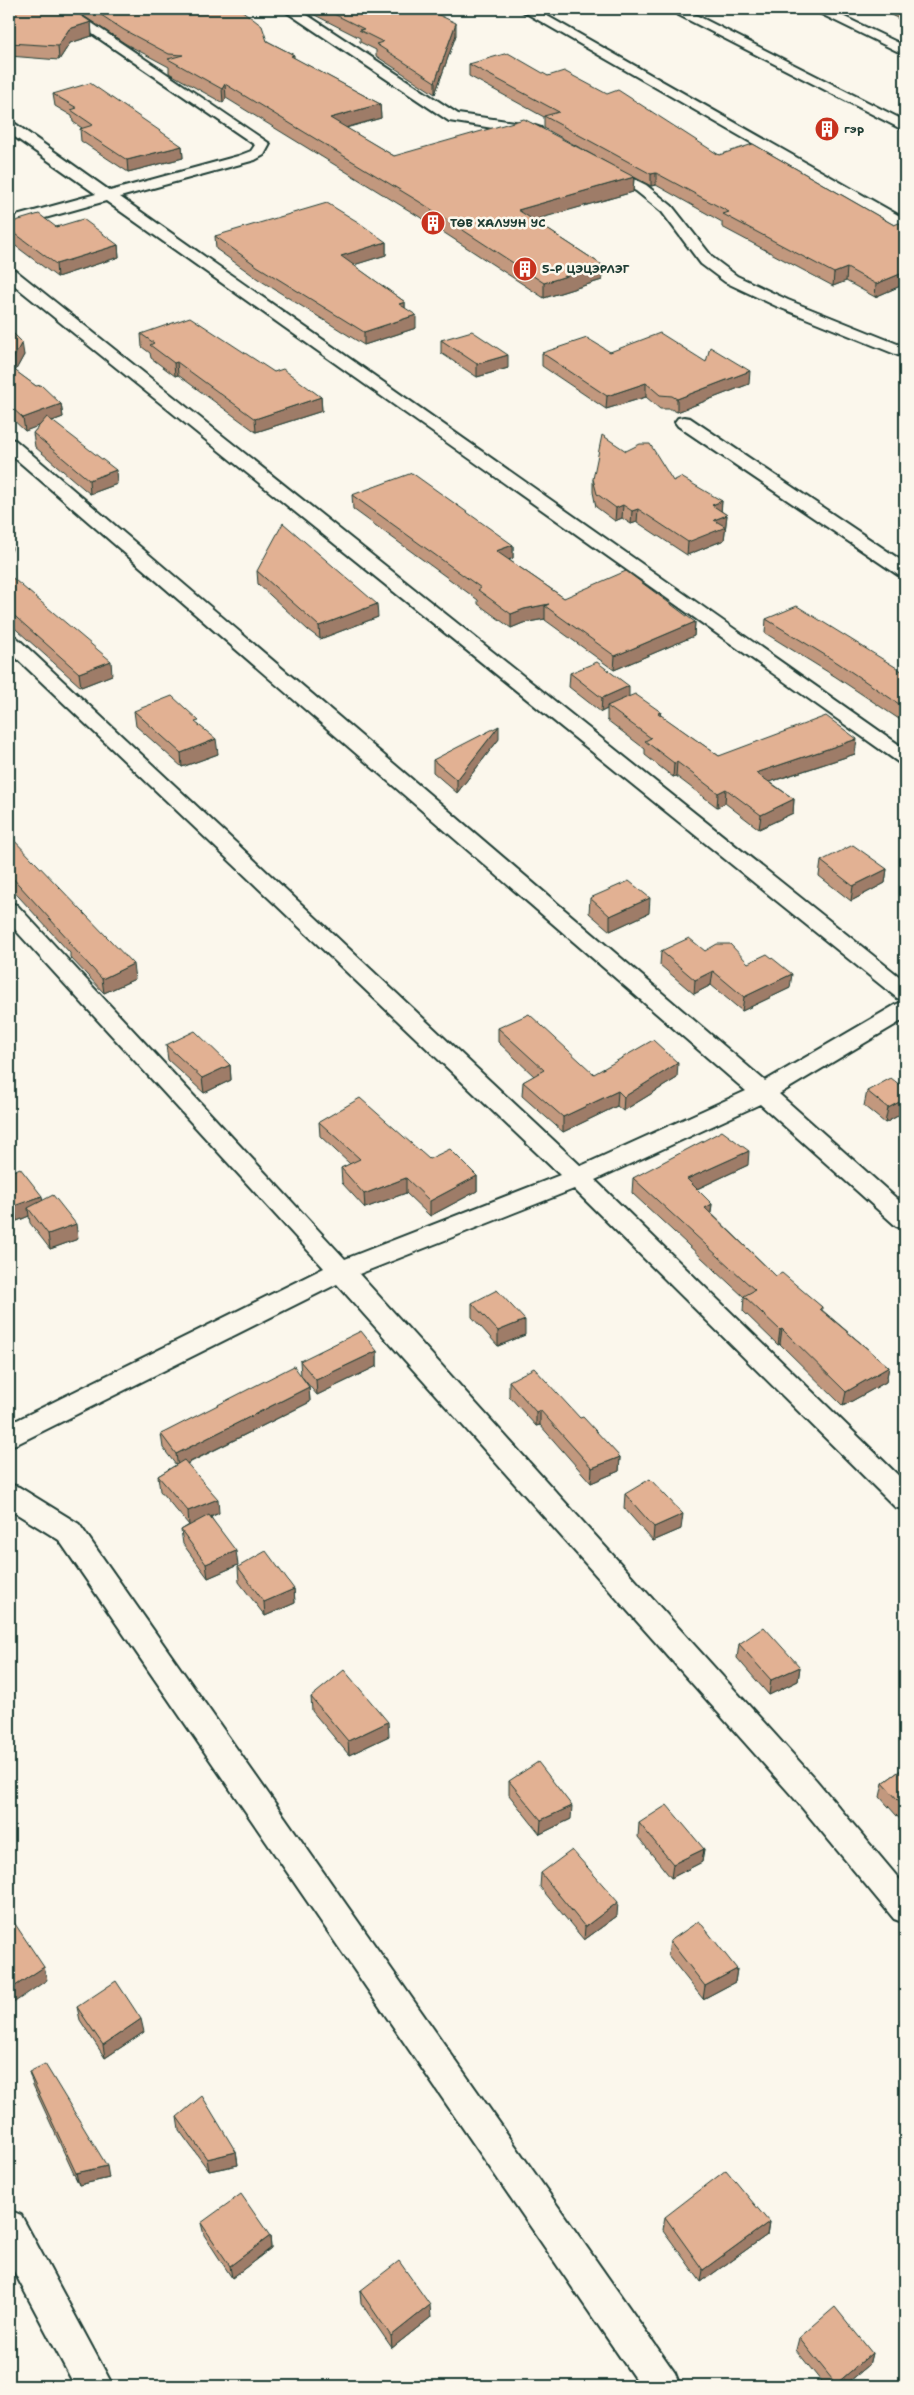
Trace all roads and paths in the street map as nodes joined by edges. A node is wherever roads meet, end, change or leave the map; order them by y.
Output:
1 (62, 9) edge
2 (290, 9) edge
3 (526, 9) edge
4 (674, 9) edge
5 (818, 9) edge
6 (905, 51) edge
7 (9, 126) edge
8 (905, 128) edge
9 (546, 137) edge
10 (590, 160) edge
11 (108, 196) junction
12 (9, 223) edge
13 (905, 225) edge
14 (9, 273) edge
15 (905, 353) edge
16 (684, 422) dead end
17 (9, 444) edge
18 (905, 571) edge
19 (9, 641) edge
20 (905, 758) edge
21 (9, 910) edge
22 (905, 993) edge
23 (905, 1009) edge
24 (763, 1093) junction
25 (578, 1178) junction
26 (905, 1220) edge
27 (341, 1271) junction
28 (9, 1436) edge
29 (9, 1495) edge
30 (905, 1499) edge
31 (905, 1909) edge
32 (9, 2227) edge
33 (95, 2386) edge
34 (662, 2386) edge

1 - 11 street
2 - 9 street
3 - 13 street
4 - 8 street
5 - 6 street
7 - 11 street
10 - 15 street
11 - 12 street
11 - 20 street
14 - 22 street
16 - 18 street
17 - 24 street
19 - 25 street
21 - 27 street
23 - 24 street
24 - 25 street
24 - 26 street
25 - 27 street
25 - 30 street
27 - 28 street
27 - 31 street
29 - 34 street
32 - 33 street

